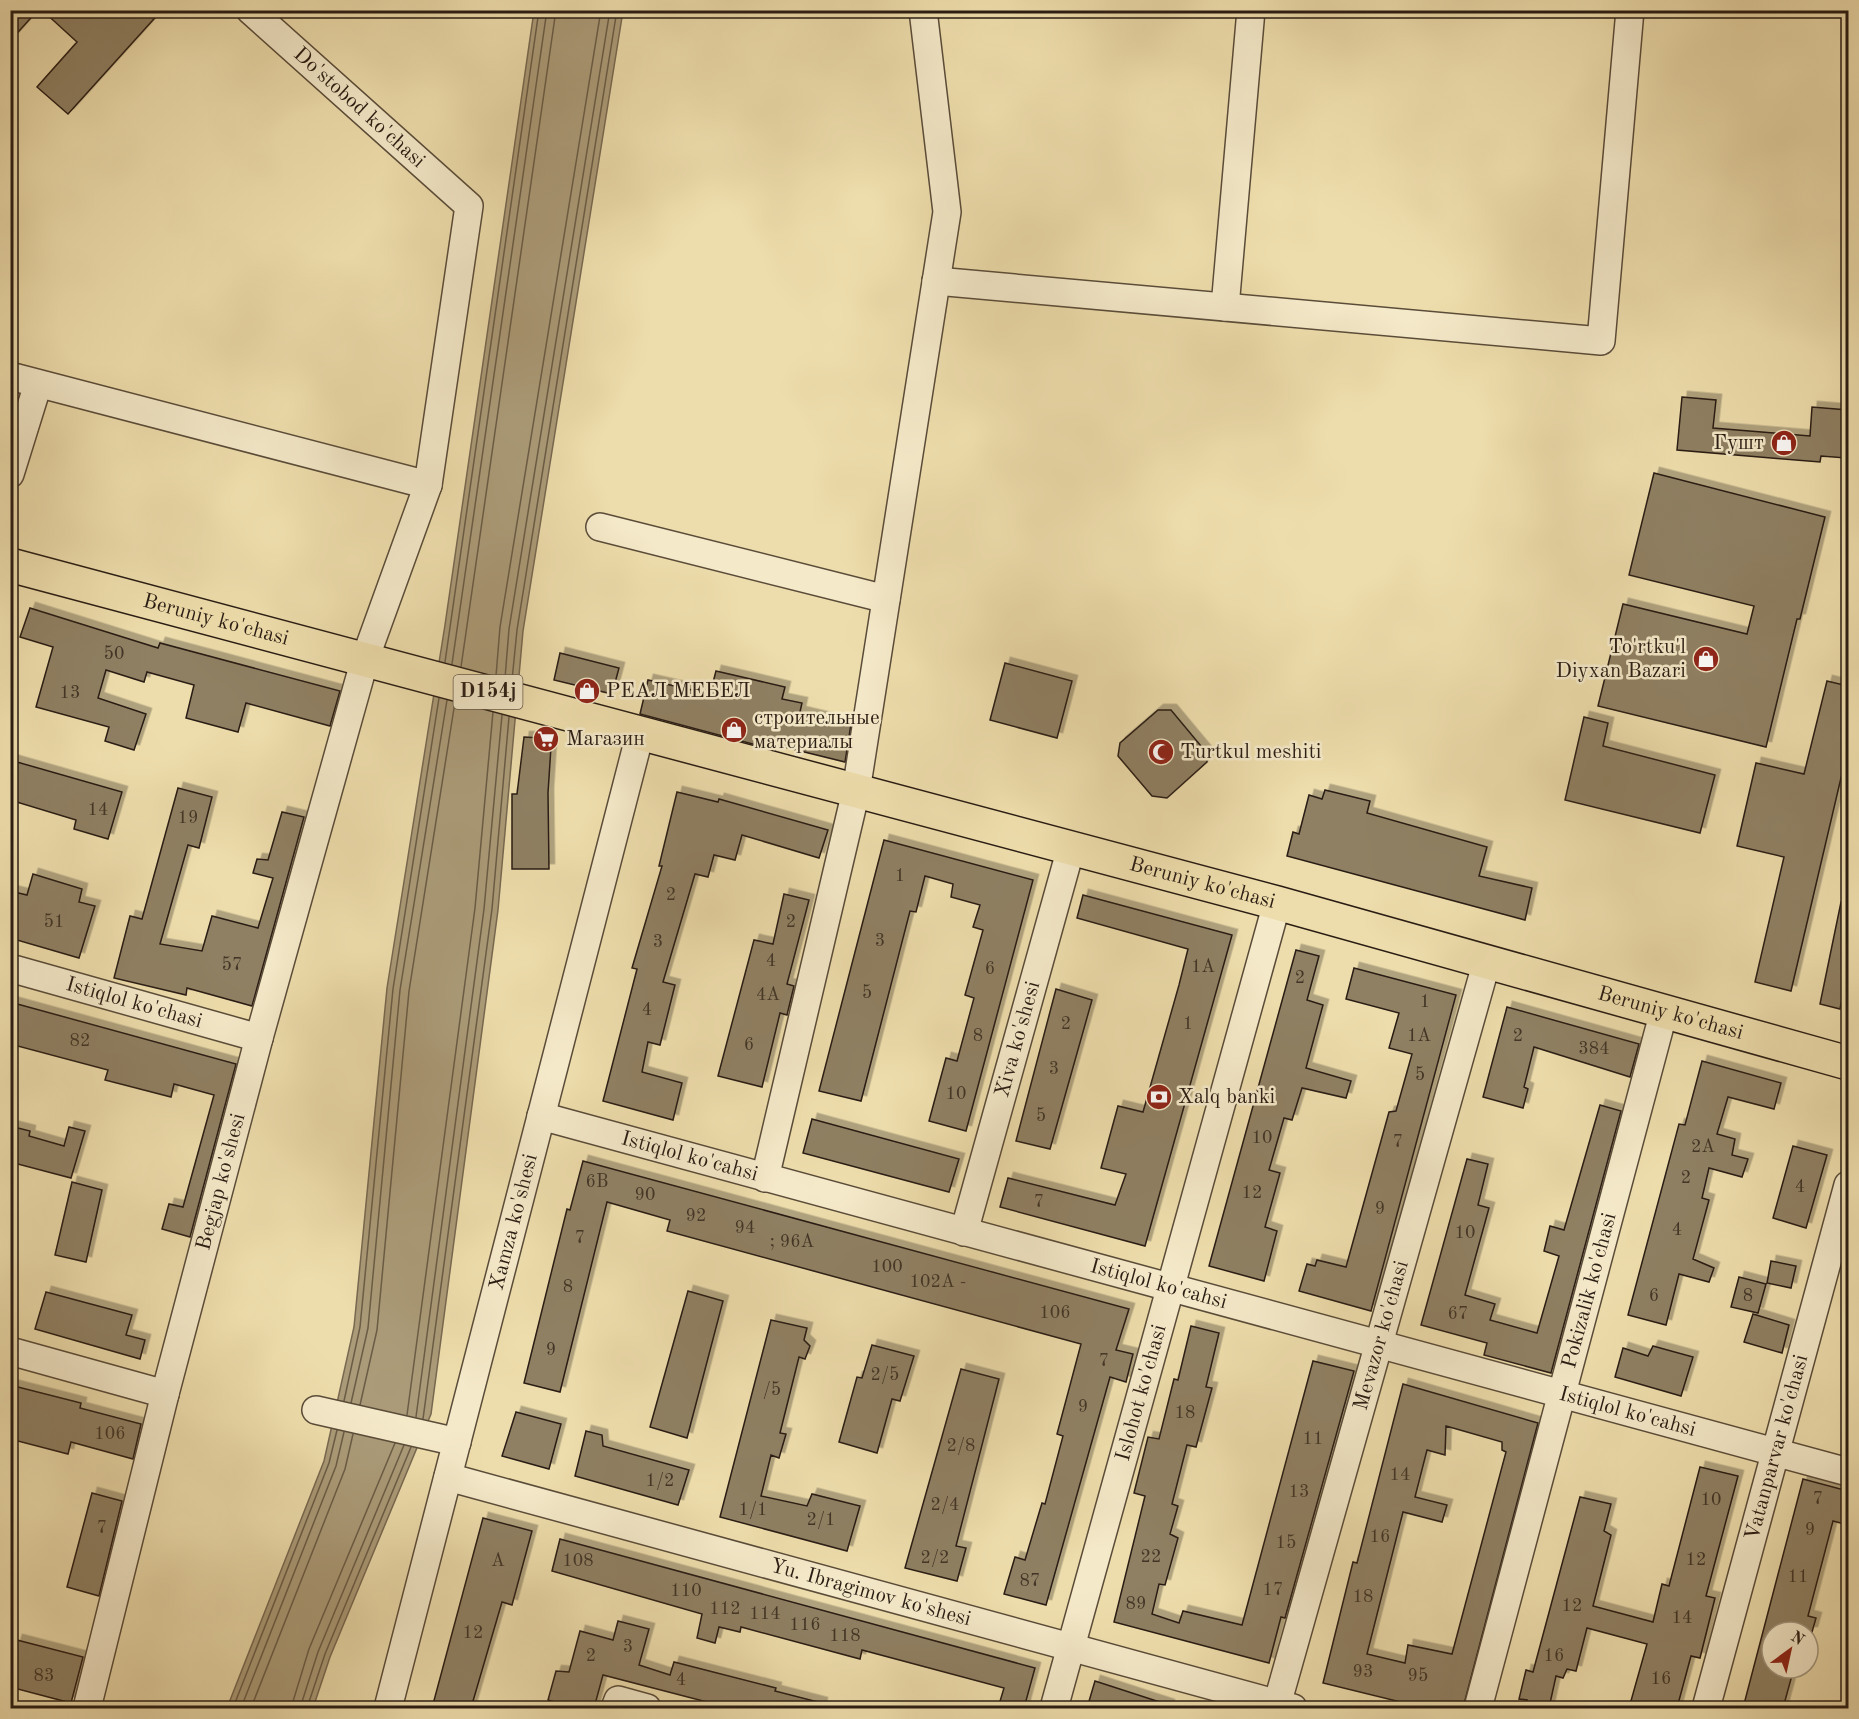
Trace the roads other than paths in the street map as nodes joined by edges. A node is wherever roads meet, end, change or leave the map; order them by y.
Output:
1 (250, 10) edge
2 (922, 10) edge
3 (1251, 10) edge
4 (1630, 10) edge
5 (469, 206) joint
6 (936, 281) junction
7 (1225, 307) junction
8 (10, 376) edge
9 (39, 384) junction
10 (10, 474) edge
11 (428, 485) junction
12 (600, 527) dead end
13 (10, 565) edge
14 (886, 599) junction
15 (365, 659) junction
16 (640, 734) junction
17 (856, 791) junction
18 (1071, 848) junction
19 (1277, 903) junction
20 (1487, 962) junction
21 (10, 968) edge
22 (1664, 1011) junction
23 (260, 1038) junction
24 (1848, 1063) edge
25 (541, 1116) junction
26 (765, 1178) junction
27 (1848, 1185) edge
28 (964, 1232) junction
29 (1170, 1289) junction
30 (1379, 1345) junction
31 (10, 1351) edge
32 (165, 1394) junction
33 (1562, 1394) junction
34 (316, 1410) dead end
35 (457, 1442) junction
36 (1776, 1451) junction
37 (1848, 1472) edge
38 (448, 1478) junction
39 (1071, 1647) junction
40 (616, 1704) edge
41 (1282, 1707) edge
42 (87, 1708) edge
43 (388, 1708) edge
44 (647, 1708) edge
45 (1054, 1708) edge
46 (1478, 1708) edge
47 (1706, 1708) edge

1 - 5 street, Do'stobod ko'chasi
2 - 6 street
3 - 7 street
4 - 7 street
5 - 11 street, Begjap ko'shesi
6 - 7 street
6 - 14 street
8 - 9 street
9 - 10 street
9 - 11 street
11 - 15 street, Begjap ko'shesi
12 - 14 street
13 - 15 main road, Beruniy ko'chasi
14 - 17 street
15 - 16 main road, Beruniy ko'chasi / D154j
15 - 23 street, Begjap ko'shesi
16 - 17 main road, Beruniy ko'chasi
16 - 25 street, Xamza ko'shesi
17 - 18 main road, Beruniy ko'chasi
17 - 26 street
18 - 19 main road, Beruniy ko'chasi
18 - 28 street, Xiva ko'shesi
19 - 20 main road, Beruniy ko'chasi
19 - 29 street, Islohot ko'chasi
20 - 22 main road, Beruniy ko'chasi
20 - 30 street, Mevazor ko'chasi
21 - 23 street, Istiqlol ko'chasi
22 - 24 main road, Beruniy ko'chasi
22 - 33 street, Pokizalik ko'chasi
23 - 32 street, Begjap ko'shesi
25 - 26 street, Istiqlol ko'cahsi
25 - 35 street, Xamza ko'shesi
26 - 28 street, Istiqlol ko'cahsi
27 - 36 street, Vatanparvar ko'chasi
28 - 29 street, Istiqlol ko'cahsi
29 - 30 street, Istiqlol ko'cahsi
29 - 39 street, Islohot ko'chasi
30 - 33 street, Istiqlol ko'cahsi
30 - 41 street, Mevazor ko'chasi
31 - 32 street
32 - 42 street, Begjap ko'shesi
33 - 36 street, Istiqlol ko'cahsi
33 - 46 street, Pokizalik ko'chasi
34 - 35 street
35 - 38 street, Xamza ko'shesi
36 - 37 street, Istiqlol ko'cahsi
36 - 47 street, Vatanparvar ko'chasi
38 - 39 street, Yu. Ibragimov ko'shesi
38 - 43 street, Xamza ko'shesi
39 - 41 street, Yu. Ibragimov ko'shesi
39 - 45 street, Islohot ko'chasi
40 - 44 street

